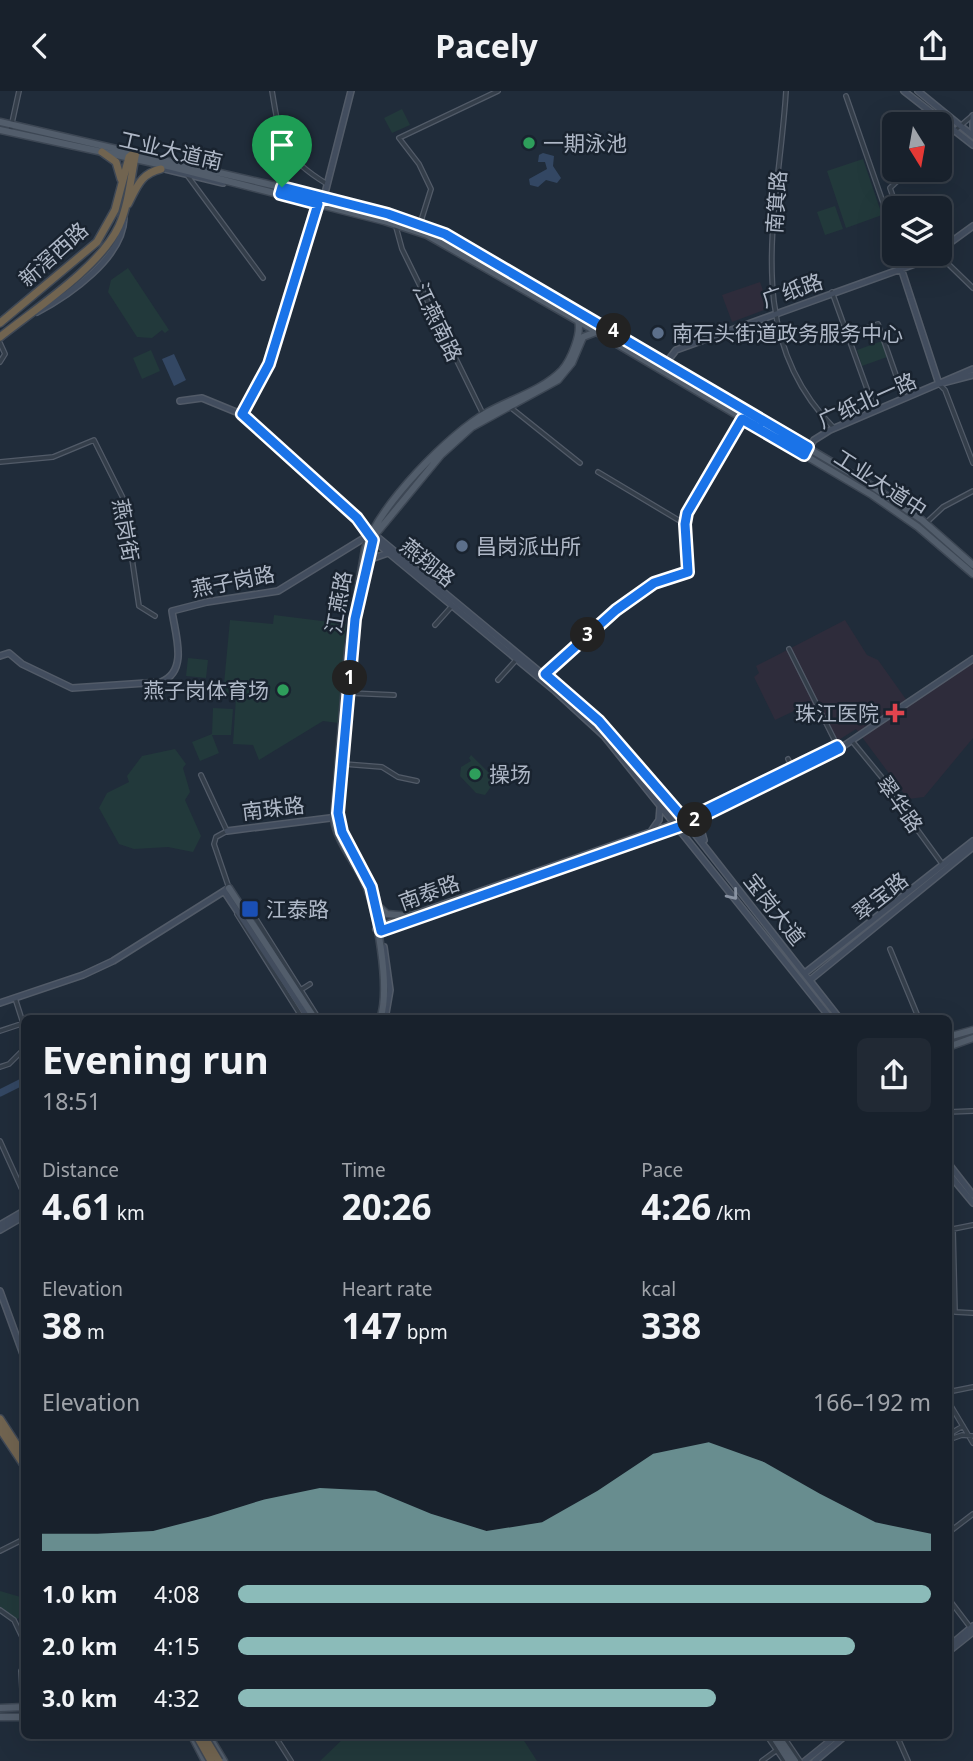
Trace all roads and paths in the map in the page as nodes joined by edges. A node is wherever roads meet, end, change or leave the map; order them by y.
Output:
1 (19, 91) edge
2 (272, 91) edge
3 (351, 91) edge
4 (498, 91) edge
5 (786, 91) edge
6 (904, 91) edge
7 (918, 91) edge
8 (846, 96) dead end
9 (931, 101) junction
10 (926, 109) junction
11 (930, 112) edge
12 (973, 116) edge
13 (0, 122) edge
14 (961, 126) junction
15 (11, 128) junction
16 (0, 130) edge
17 (954, 131) joint
18 (973, 134) edge
19 (973, 145) edge
20 (102, 152) junction
21 (133, 156) junction
22 (161, 169) junction
23 (187, 175) junction
24 (328, 185) junction
25 (246, 186) junction
26 (122, 187) junction
27 (281, 191) junction
28 (324, 197) junction
29 (882, 200) edge
30 (318, 204) junction
31 (333, 208) joint
32 (124, 211) junction
33 (421, 224) junction
34 (396, 225) junction
35 (973, 226) edge
36 (97, 242) junction
37 (952, 242) edge
38 (104, 249) junction
39 (908, 266) edge
40 (950, 266) edge
41 (903, 268) junction
42 (264, 278) dead end
43 (973, 288) edge
44 (832, 292) junction
45 (773, 313) junction
46 (22, 320) junction
47 (578, 320) junction
48 (0, 323) edge
49 (596, 332) junction
50 (848, 334) junction
51 (0, 337) edge
52 (0, 343) edge
53 (0, 362) edge
54 (666, 363) junction
55 (973, 369) edge
56 (973, 375) edge
57 (939, 384) junction
58 (905, 400) junction
59 (180, 401) dead end
60 (508, 406) junction
61 (875, 411) junction
62 (242, 414) junction
63 (484, 416) junction
64 (742, 419) junction
65 (834, 429) junction
66 (808, 447) junction
67 (804, 455) junction
68 (0, 462) edge
69 (580, 463) dead end
70 (973, 463) edge
71 (598, 472) dead end
72 (973, 491) edge
73 (926, 523) junction
74 (685, 524) junction
75 (372, 536) junction
76 (390, 550) junction
77 (368, 560) junction
78 (973, 565) edge
79 (973, 576) edge
80 (453, 605) junction
81 (155, 616) dead end
82 (435, 625) dead end
83 (789, 649) dead end
84 (0, 656) edge
85 (973, 657) edge
86 (516, 659) junction
87 (545, 674) junction
88 (498, 680) dead end
89 (349, 693) junction
90 (394, 695) dead end
91 (852, 741) junction
92 (838, 748) junction
93 (788, 759) dead end
94 (342, 764) junction
95 (793, 769) junction
96 (201, 775) dead end
97 (417, 781) dead end
98 (657, 801) junction
99 (670, 804) junction
100 (664, 810) junction
101 (708, 814) junction
102 (335, 817) junction
103 (686, 822) junction
104 (677, 825) junction
105 (227, 831) junction
106 (650, 831) junction
107 (698, 837) junction
108 (973, 841) edge
109 (691, 842) junction
110 (973, 847) edge
111 (708, 849) junction
112 (945, 867) junction
113 (227, 889) junction
114 (376, 903) junction
115 (410, 916) junction
116 (379, 929) junction
117 (254, 930) junction
118 (776, 934) junction
119 (769, 939) junction
120 (786, 947) junction
121 (890, 949) dead end
122 (779, 952) junction
123 (805, 973) junction
124 (810, 980) junction
125 (310, 984) dead end
126 (299, 991) junction
127 (15, 998) junction
128 (0, 1003) edge
129 (301, 1007) junction
130 (21, 1015) edge
131 (302, 1015) edge
132 (306, 1015) edge
133 (312, 1015) edge
134 (314, 1015) edge
135 (383, 1015) edge
136 (828, 1015) edge
137 (837, 1015) edge
138 (917, 1015) edge
139 (21, 1025) edge
140 (973, 1030) edge
141 (0, 1031) edge
142 (952, 1036) edge
143 (973, 1038) edge
144 (952, 1046) edge
145 (21, 1052) edge
146 (0, 1066) edge
147 (973, 1111) edge
148 (952, 1112) edge
149 (0, 1141) edge
150 (952, 1168) edge
151 (952, 1178) edge
152 (21, 1187) edge
153 (973, 1195) edge
154 (973, 1203) edge
155 (21, 1215) edge
156 (21, 1215) edge
157 (2, 1225) edge
158 (973, 1225) edge
159 (0, 1291) edge
160 (973, 1313) edge
161 (21, 1349) edge
162 (973, 1387) edge
163 (952, 1391) edge
164 (952, 1408) edge
165 (0, 1417) edge
166 (963, 1426) junction
167 (0, 1431) edge
168 (952, 1435) edge
169 (952, 1437) edge
170 (972, 1437) edge
171 (973, 1443) edge
172 (21, 1449) edge
173 (21, 1462) edge
174 (973, 1514) edge
175 (952, 1529) edge
176 (21, 1540) edge
177 (0, 1551) edge
178 (952, 1603) edge
179 (0, 1610) edge
180 (972, 1630) edge
181 (21, 1635) edge
182 (952, 1644) edge
183 (952, 1648) edge
184 (21, 1707) edge
185 (0, 1708) edge
186 (0, 1717) edge
187 (21, 1717) edge
188 (192, 1739) edge
189 (204, 1739) edge
190 (205, 1739) edge
191 (206, 1739) edge
192 (207, 1739) edge
193 (277, 1739) edge
194 (778, 1739) edge
195 (778, 1739) edge
196 (779, 1739) edge
197 (832, 1739) edge
198 (841, 1739) edge
199 (898, 1739) edge
200 (198, 1748) junction
201 (777, 1750) junction
202 (206, 1760) edge
203 (219, 1761) edge
204 (225, 1761) edge
205 (290, 1761) edge
206 (762, 1761) edge
207 (787, 1761) edge
208 (797, 1761) edge
209 (805, 1761) edge
210 (815, 1761) edge
211 (908, 1761) edge

1 - 15 street
2 - 24 street
3 - 24 main road
4 - 33 street
5 - 45 street, 南箕路
6 - 10 main road
7 - 9 main road
8 - 29 street
9 - 10 main road
9 - 14 main road
10 - 11 main road
12 - 14 street
12 - 18 main road
13 - 15 main road
14 - 17 street
14 - 18 main road
15 - 16 main road, 工业大道南
15 - 20 main road, 工业大道南
15 - 21 main road
17 - 19 main road
20 - 21 main road, 工业大道南
20 - 26 highway
21 - 22 main road
21 - 25 main road, 工业大道南
21 - 26 highway, 新滘西路
21 - 27 main road
21 - 32 highway, 新滘西路
22 - 23 main road
22 - 32 highway
23 - 25 main road
23 - 42 street
24 - 28 main road
25 - 27 main road, 工业大道南
26 - 36 highway, 新滘西路
27 - 28 main road
27 - 30 main road, 工业大道南
28 - 33 main road
30 - 31 main road, 工业大道南
30 - 62 main road
31 - 34 main road, 工业大道中
32 - 38 highway, 新滘西路
32 - 46 main road
33 - 54 main road
34 - 47 main road, 工业大道中
34 - 63 street, 江燕南路
35 - 37 main road, 广纸路
36 - 38 main road
36 - 48 highway, 新滘西路
38 - 46 highway, 新滘西路
39 - 41 main road, 广纸路
40 - 43 street
41 - 44 main road, 广纸路
41 - 57 main road
44 - 45 main road, 广纸路
44 - 50 street
45 - 54 main road, 广纸路
45 - 65 street
46 - 51 highway, 新滘西路
47 - 49 main road, 工业大道中
47 - 63 main road, 江燕路
49 - 60 main road, 江燕路
49 - 64 main road, 工业大道中
50 - 58 street
50 - 61 street
52 - 53 street
54 - 66 main road
55 - 57 main road
56 - 57 main road
57 - 58 main road, 广纸北一路
57 - 70 street
58 - 61 main road, 广纸北一路
59 - 62 main road
60 - 63 main road, 江燕路
60 - 69 street
61 - 65 main road, 广纸北一路
62 - 75 main road, 燕翔路
63 - 75 main road, 江燕路
64 - 67 main road, 工业大道中
64 - 74 street
65 - 66 main road, 广纸北一路
66 - 67 main road
66 - 73 main road
67 - 79 main road, 工业大道中
68 - 81 street, 燕岗街
71 - 74 street
72 - 73 street
73 - 78 main road
74 - 87 street
75 - 76 main road, 燕翔路
75 - 77 main road, 江燕路
75 - 84 main road, 燕子岗路
75 - 102 main road, 江燕路
76 - 77 main road
76 - 80 main road, 燕翔路
76 - 87 main road, 燕翔路
77 - 89 main road, 江燕路
80 - 82 street
80 - 86 main road, 燕翔路
83 - 92 street
85 - 91 main road, 南泰路
85 - 92 main road, 南泰路
86 - 88 street
86 - 98 main road, 燕翔路
87 - 99 main road, 燕翔路
89 - 90 street
89 - 94 main road, 江燕路
91 - 92 main road, 南泰路
91 - 112 street, 翠华路
92 - 95 main road, 南泰路
92 - 101 main road, 南泰路
93 - 95 street
94 - 97 street
94 - 102 main road, 江燕路
95 - 103 main road, 南泰路
96 - 105 street
98 - 100 main road, 燕翔路
98 - 106 main road
99 - 100 street
99 - 103 main road, 燕翔路
100 - 104 main road, 燕翔路
101 - 103 main road, 南泰路
101 - 111 main road
102 - 105 main road, 南珠路
102 - 114 main road, 江燕路
102 - 116 main road, 江燕路
103 - 104 main road, 南泰路
103 - 107 main road, 宝岗大道
104 - 106 main road, 南泰路
104 - 109 main road, 宝岗大道
104 - 116 main road, 南泰路
105 - 113 street
106 - 115 main road, 南泰路
107 - 109 main road
107 - 111 main road, 宝岗大道
108 - 112 main road, 翠宝路
109 -> 119 main road, 宝岗大道
110 - 112 main road, 翠宝路
111 - 118 main road, 宝岗大道
112 - 123 main road, 翠宝路
112 - 124 main road, 翠宝路
113 - 117 main road
113 - 127 main road
114 - 115 main road
114 - 116 main road, 江燕路
115 - 116 main road, 南泰路
116 - 135 main road, 江燕路
117 - 126 main road
117 - 129 main road
118 - 119 main road
118 - 120 main road, 宝岗大道
119 - 122 main road, 宝岗大道
120 - 122 main road
120 - 123 main road, 宝岗大道
121 - 138 street
122 - 136 main road, 宝岗大道
123 - 124 main road, 宝岗大道
124 - 137 main road, 宝岗大道
125 - 126 street
126 - 129 main road
126 - 134 street
127 - 128 main road
127 - 130 street
129 - 131 street
129 - 132 main road
129 - 133 main road
139 - 141 street
140 - 142 main road
143 - 144 main road
145 - 146 street
147 - 148 street
149 - 152 street
150 - 153 main road
151 - 154 main road
155 - 157 main road
156 - 157 main road
158 - 160 street
159 - 161 main road
162 - 163 street
164 - 166 street
165 - 172 highway
166 - 168 street
166 - 170 street
167 - 173 highway
169 - 170 street
170 - 171 street
174 - 175 street
176 - 177 street
178 - 180 street
179 - 181 street
180 - 182 main road
180 - 183 main road
184 - 185 main road
186 - 187 main road
188 - 200 main road
189 - 200 street
190 - 202 highway, bridge
191 - 203 highway, bridge
192 - 204 main road
193 - 205 street
194 - 201 street
195 - 207 main road
196 - 208 main road
197 - 209 main road
198 - 210 main road
199 - 211 street
200 - 202 main road
201 - 206 street
201 - 207 street

